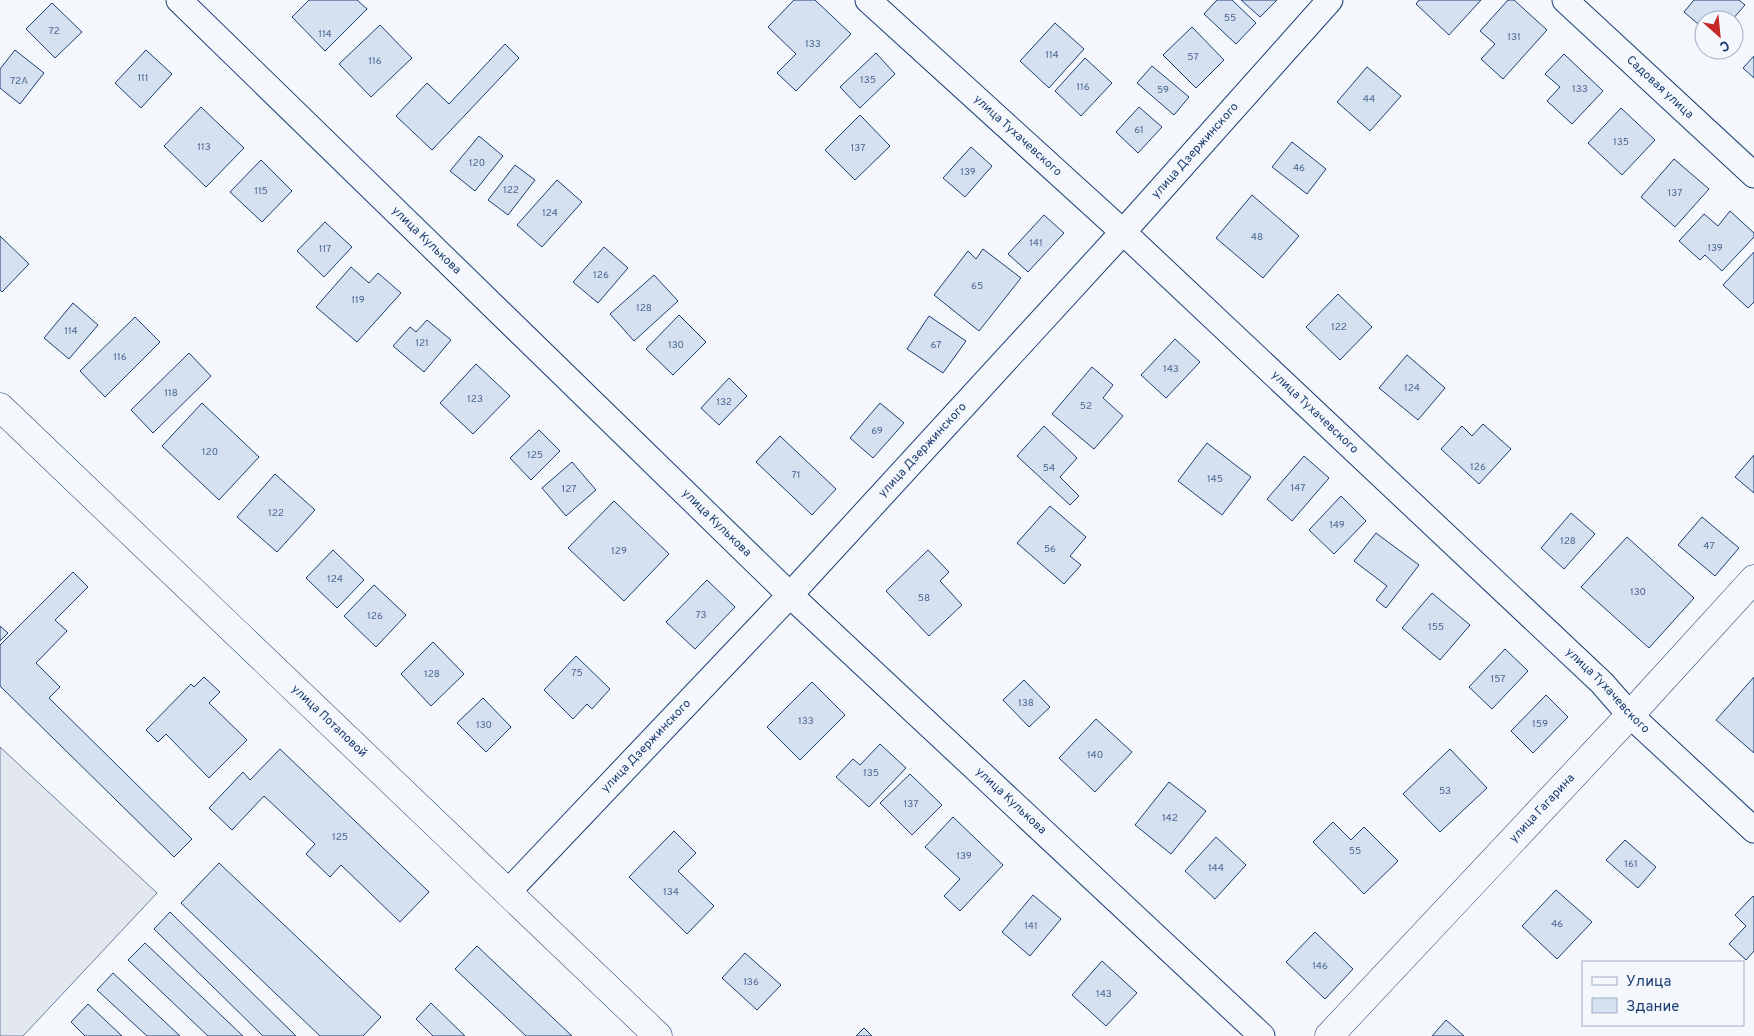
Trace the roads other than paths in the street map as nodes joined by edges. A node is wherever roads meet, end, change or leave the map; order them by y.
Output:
1 (179, 0) edge
2 (868, 0) edge
3 (1330, 0) edge
4 (1565, 0) edge
5 (1754, 175) edge
6 (1123, 232) junction
7 (0, 407) edge
8 (1754, 579) edge
9 (790, 595) junction
10 (1630, 715) junction
11 (1754, 830) edge
12 (508, 892) junction
13 (658, 1036) edge
14 (1262, 1036) edge
15 (1329, 1036) edge

1 - 9 street, улица Кулькова
2 - 6 street, улица Тухачевского
3 - 6 street, улица Дзержинского
4 - 5 street, Садовая улица
6 - 9 street, улица Дзержинского
6 - 10 street, улица Тухачевского
7 - 12 main road, улица Потаповой
8 - 10 main road, улица Гагарина
9 - 12 street, улица Дзержинского
9 - 14 street, улица Кулькова
10 - 11 street, улица Тухачевского
10 - 15 main road, улица Гагарина
12 - 13 main road, улица Потаповой

